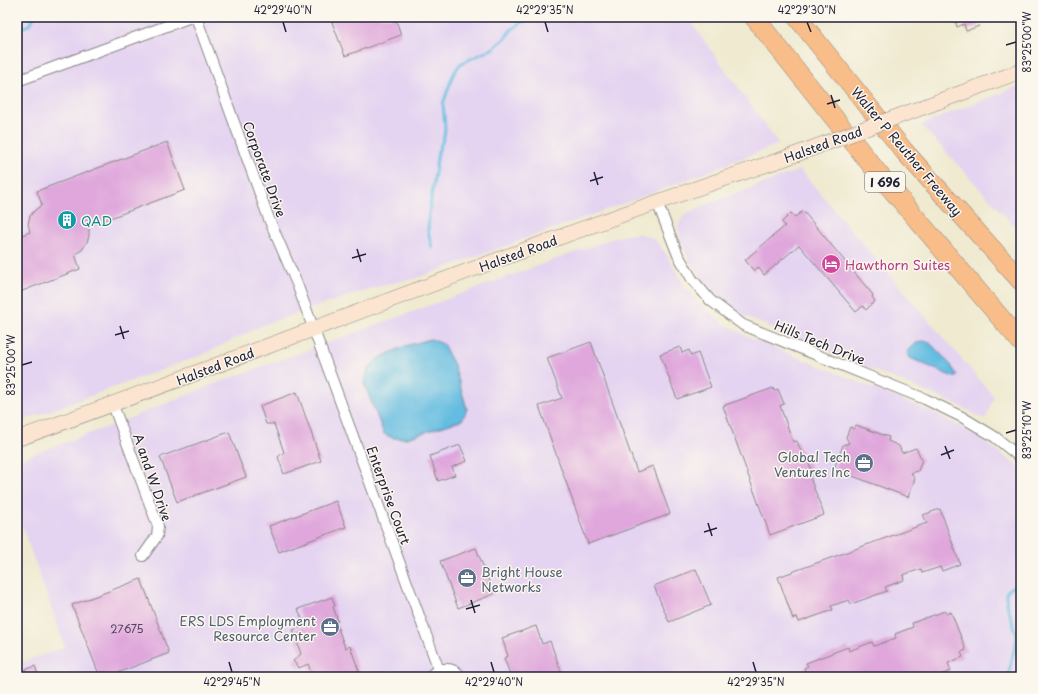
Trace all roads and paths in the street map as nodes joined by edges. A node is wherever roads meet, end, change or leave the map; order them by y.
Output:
1 (191, 17) edge
2 (196, 17) edge
3 (754, 17) edge
4 (797, 17) edge
5 (1021, 71) edge
6 (17, 81) edge
7 (657, 202) junction
8 (1021, 281) edge
9 (314, 329) junction
10 (1021, 342) edge
11 (113, 405) junction
12 (17, 439) edge
13 (1021, 458) edge
14 (143, 556) dead end
15 (438, 670) junction
16 (430, 677) edge
17 (461, 677) edge

1 - 6 street
2 - 9 street, Corporate Drive
3 - 10 highway, I 696
4 - 8 highway, Walter P Reuther Freeway / I 696
5 - 7 street, Halsted Road, bridge
7 - 9 street, Halsted Road
7 - 13 street, Hills Tech Drive
9 - 11 street, Halsted Road
9 - 15 street, Enterprise Court
11 - 12 street, Halsted Road
11 - 14 street, A and W Drive
15 - 16 street
15 - 17 street

